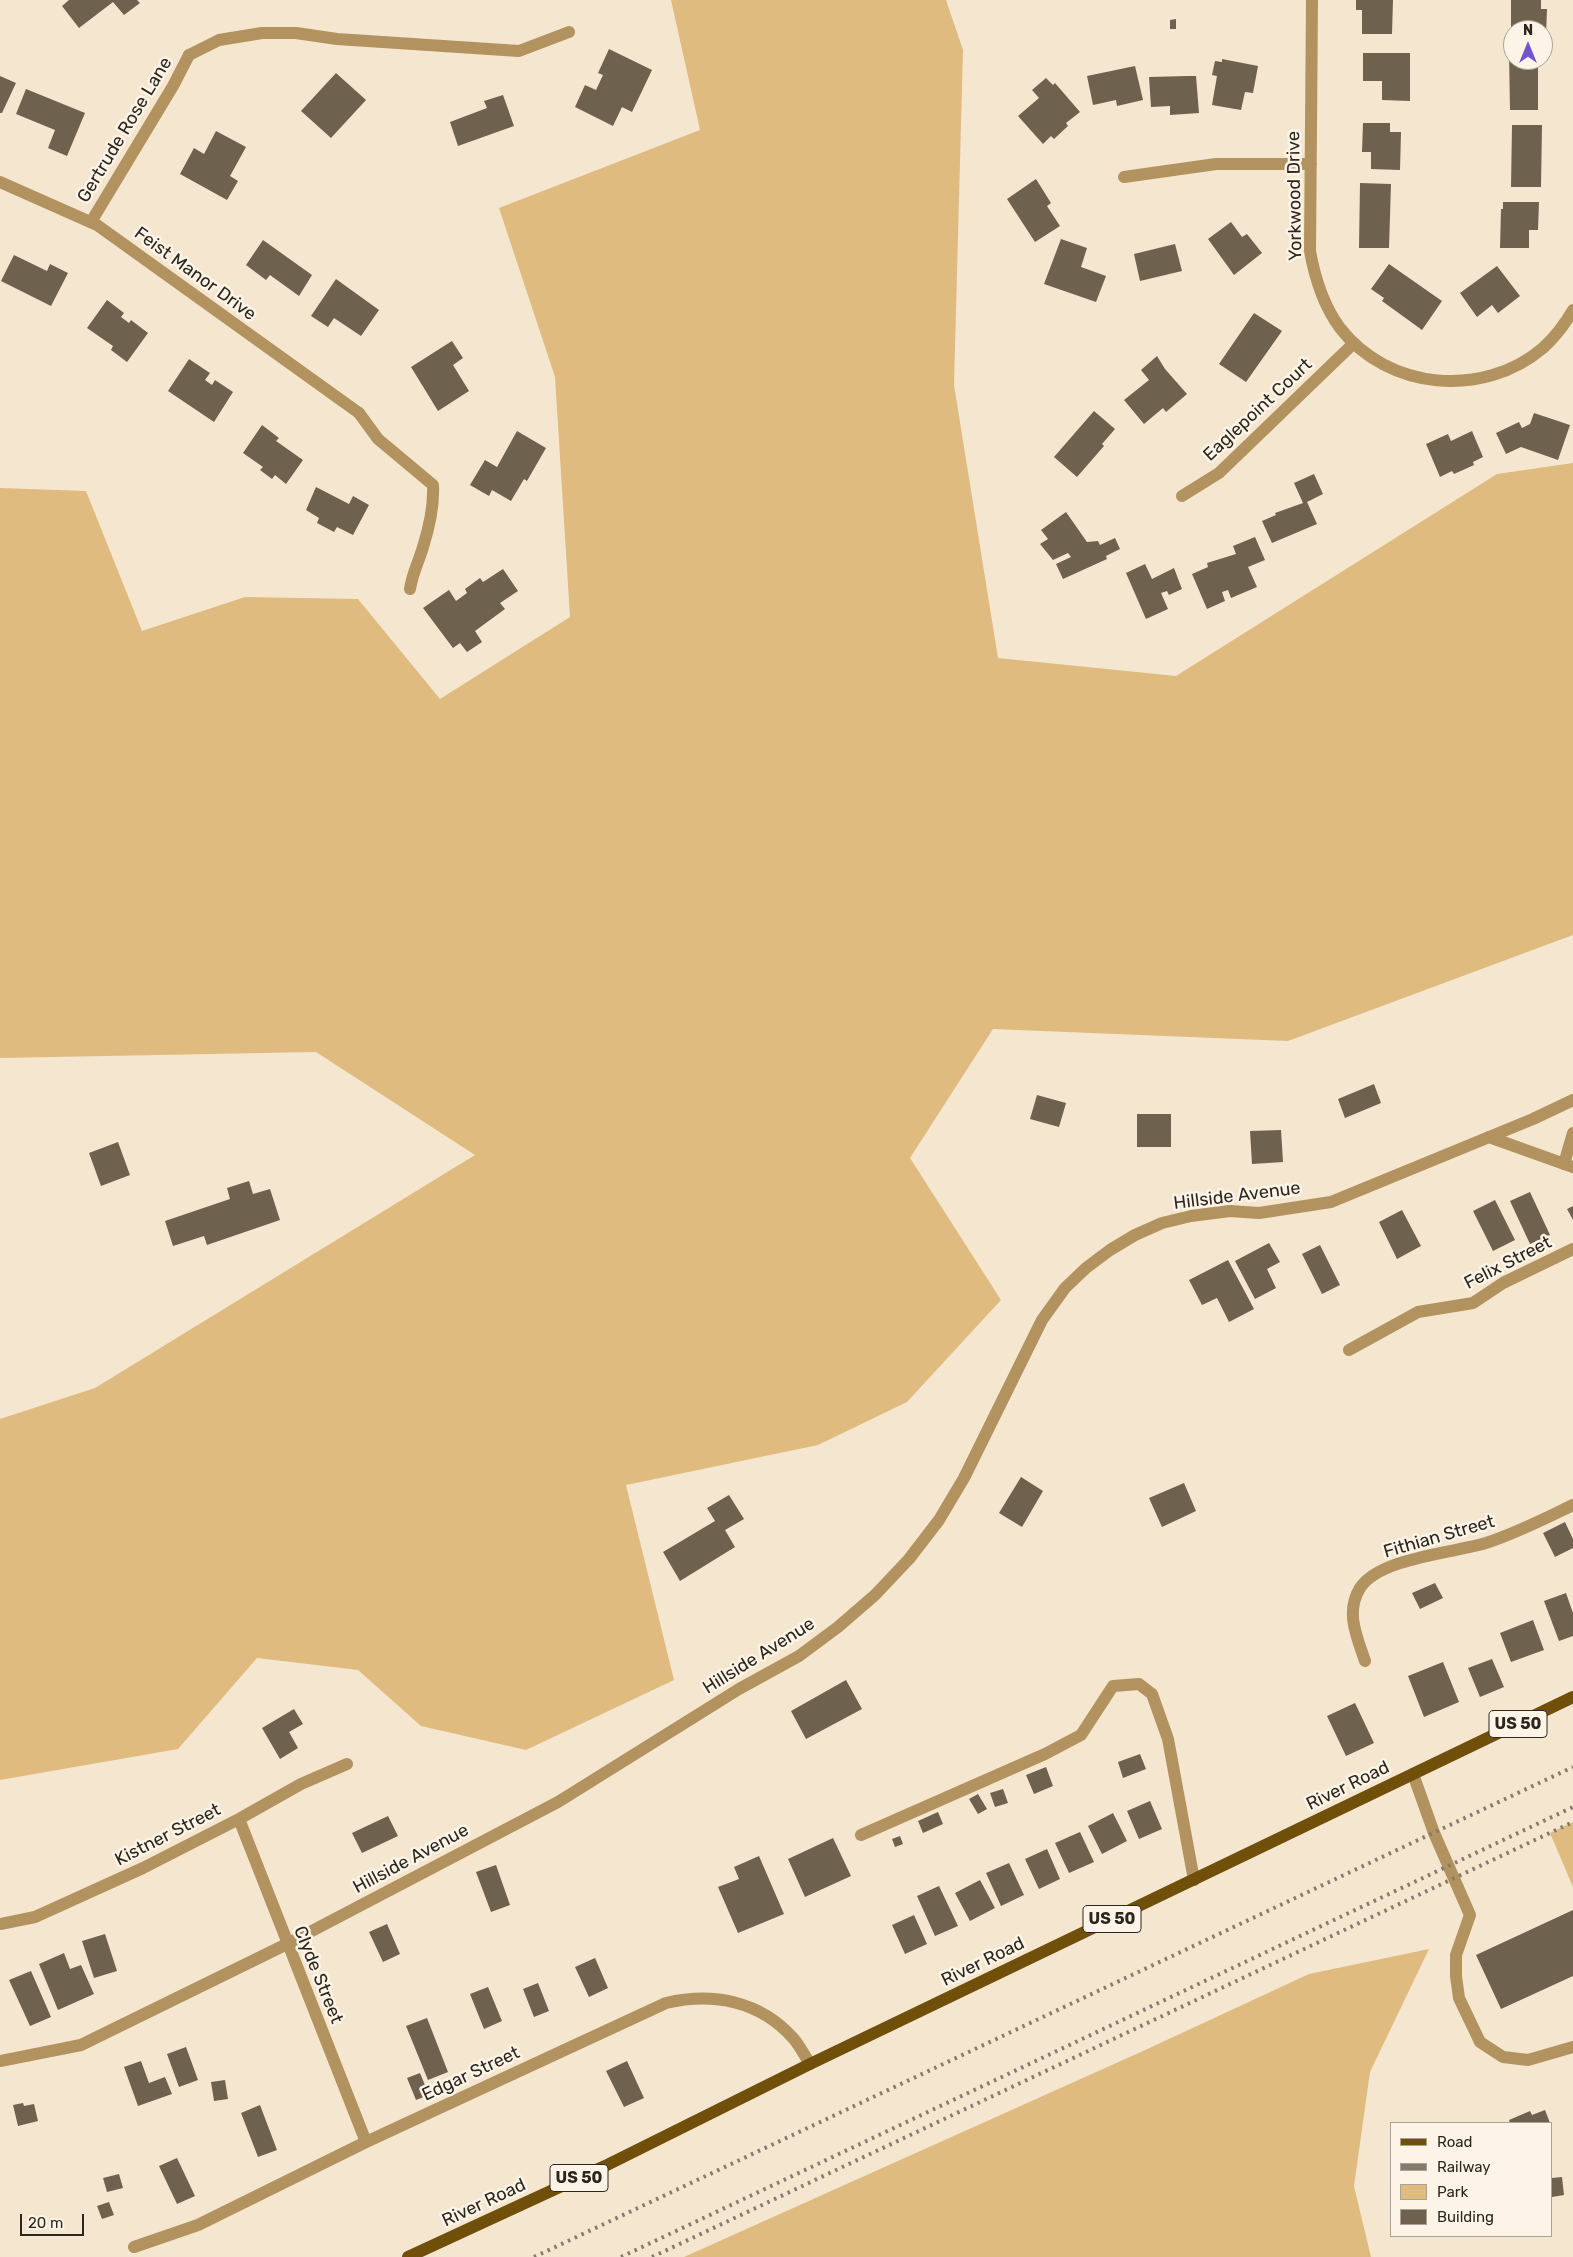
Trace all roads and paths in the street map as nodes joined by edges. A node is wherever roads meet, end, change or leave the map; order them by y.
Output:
1 (1312, 0) edge
2 (569, 32) dead end
3 (1311, 164) junction
4 (1124, 177) dead end
5 (0, 182) edge
6 (90, 222) junction
7 (1573, 310) edge
8 (1354, 343) junction
9 (1182, 496) dead end
10 (410, 588) dead end
11 (1573, 1100) edge
12 (1573, 1133) edge
13 (1489, 1137) junction
14 (1569, 1166) edge
15 (1573, 1249) edge
16 (1349, 1350) dead end
17 (1573, 1505) edge
18 (1365, 1661) dead end
19 (1573, 1697) edge
20 (347, 1764) dead end
21 (1414, 1774) junction
22 (239, 1819) junction
23 (861, 1835) dead end
24 (1194, 1880) junction
25 (0, 1924) edge
26 (287, 1944) junction
27 (1573, 2047) edge
28 (0, 2061) edge
29 (810, 2064) junction
30 (366, 2142) junction
31 (134, 2247) dead end
32 (408, 2257) edge

1 - 3 street, Yorkwood Drive
2 - 6 street, Gertrude Rose Lane
3 - 4 street
3 - 8 street, Yorkwood Drive
5 - 6 street, Feist Manor Drive
6 - 10 street, Feist Manor Drive
7 - 8 street, Yorkwood Drive
8 - 9 street, Eaglepoint Court
11 - 13 street, Hillside Avenue
12 - 14 street
13 - 14 street
13 - 26 street, Hillside Avenue
15 - 16 street, Felix Street
17 - 18 street, Fithian Street
19 - 21 main road, River Road / US 50
20 - 22 street, Kistner Street
21 - 24 main road, River Road / US 50
21 - 27 street
22 - 25 street, Kistner Street
22 - 26 street, Clyde Street
23 - 24 street
24 - 29 main road, River Road / US 50
26 - 28 street, Hillside Avenue
26 - 30 street, Clyde Street
29 - 30 street, Edgar Street
29 - 32 main road, River Road / US 50
30 - 31 street, Edgar Street

